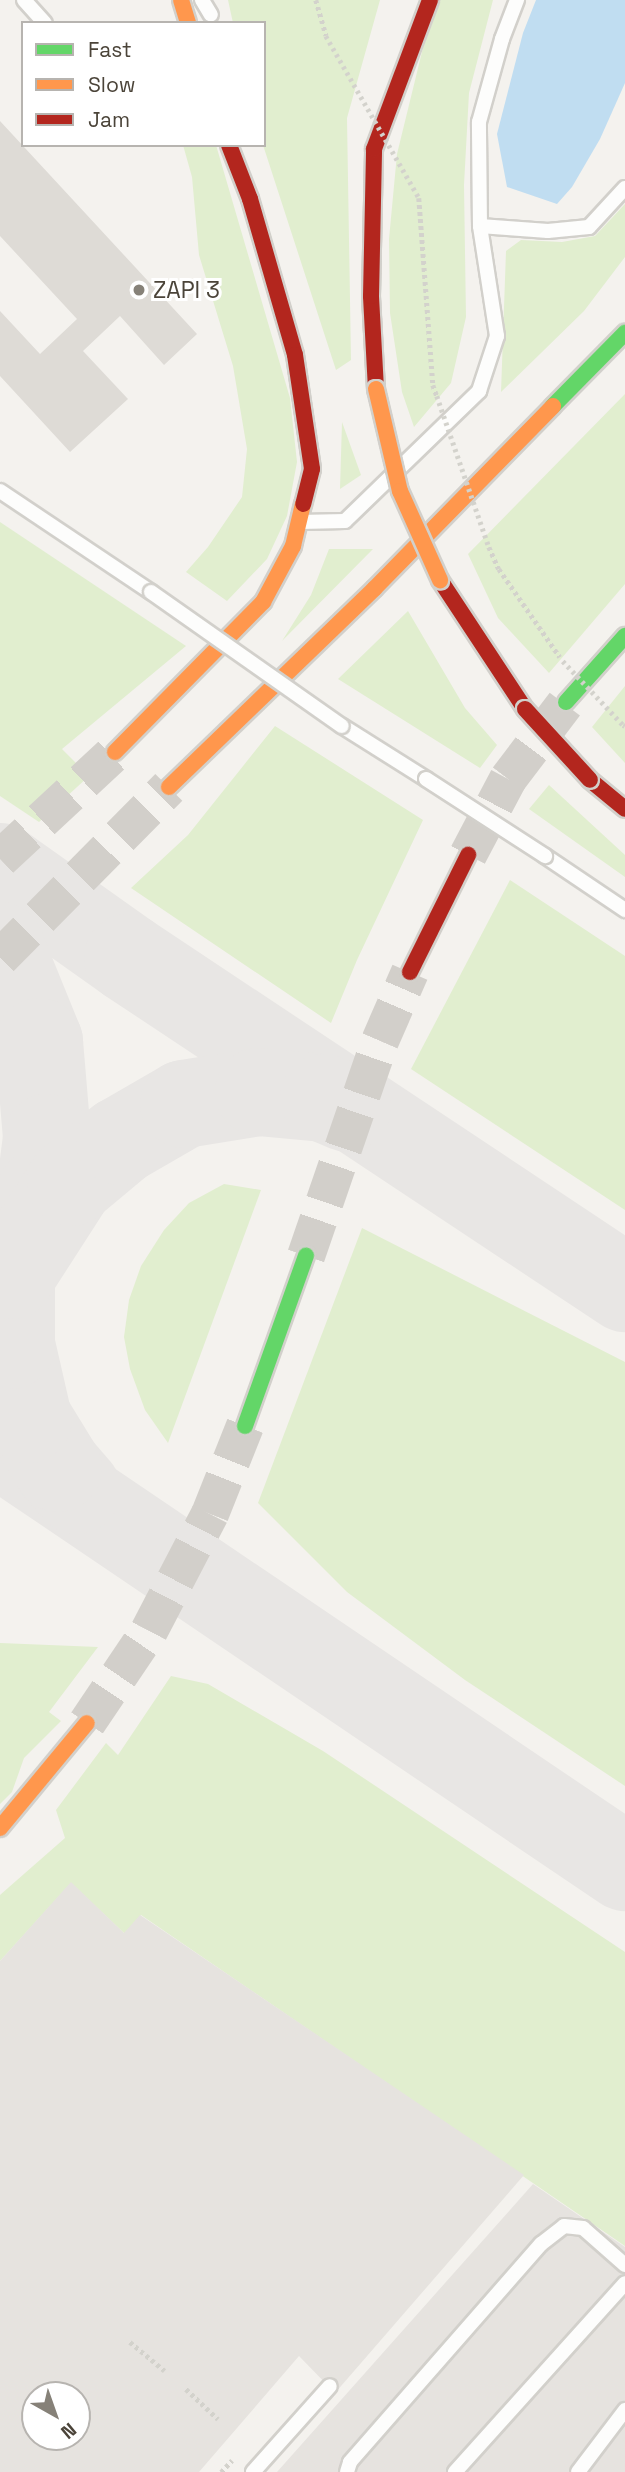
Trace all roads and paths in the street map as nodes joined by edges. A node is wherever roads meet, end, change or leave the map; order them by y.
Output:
1 (24, 0) edge
2 (181, 0) edge
3 (202, 0) edge
4 (316, 0) edge
5 (430, 0) edge
6 (517, 0) edge
7 (211, 13) edge
8 (42, 21) edge
9 (187, 21) edge
10 (230, 147) edge
11 (238, 147) edge
12 (625, 188) edge
13 (250, 199) junction
14 (480, 226) junction
15 (625, 333) edge
16 (0, 491) edge
17 (299, 522) junction
18 (625, 636) edge
19 (566, 702) tunnel mouth
20 (624, 726) edge
21 (115, 752) tunnel mouth
22 (169, 787) tunnel mouth
23 (625, 809) edge
24 (468, 855) tunnel mouth
25 (625, 910) edge
26 (410, 972) tunnel mouth
27 (306, 1256) tunnel mouth
28 (246, 1426) tunnel mouth
29 (87, 1723) tunnel mouth
30 (0, 1828) edge
31 (625, 2265) edge
32 (625, 2283) edge
33 (130, 2342) dead end
34 (165, 2371) dead end
35 (330, 2386) dead end
36 (186, 2389) dead end
37 (625, 2410) edge
38 (218, 2419) dead end
39 (253, 2472) edge
40 (347, 2472) edge
41 (455, 2472) edge
42 (578, 2472) edge

1 - 8 lane
2 - 9 main road
3 - 7 lane
4 - 20 path, bridge
5 - 23 main road, bridge
6 - 14 lane
10 - 13 main road
11 - 13 main road
12 - 14 lane
13 - 17 main road
14 - 17 lane
15 - 22 main road
16 - 25 lane, bridge
17 - 21 main road
18 - 19 main road
24 - 26 main road
27 - 28 main road
29 - 30 main road
31 - 40 lane
32 - 41 lane
33 - 34 path
35 - 39 lane
36 - 38 path
37 - 42 lane

